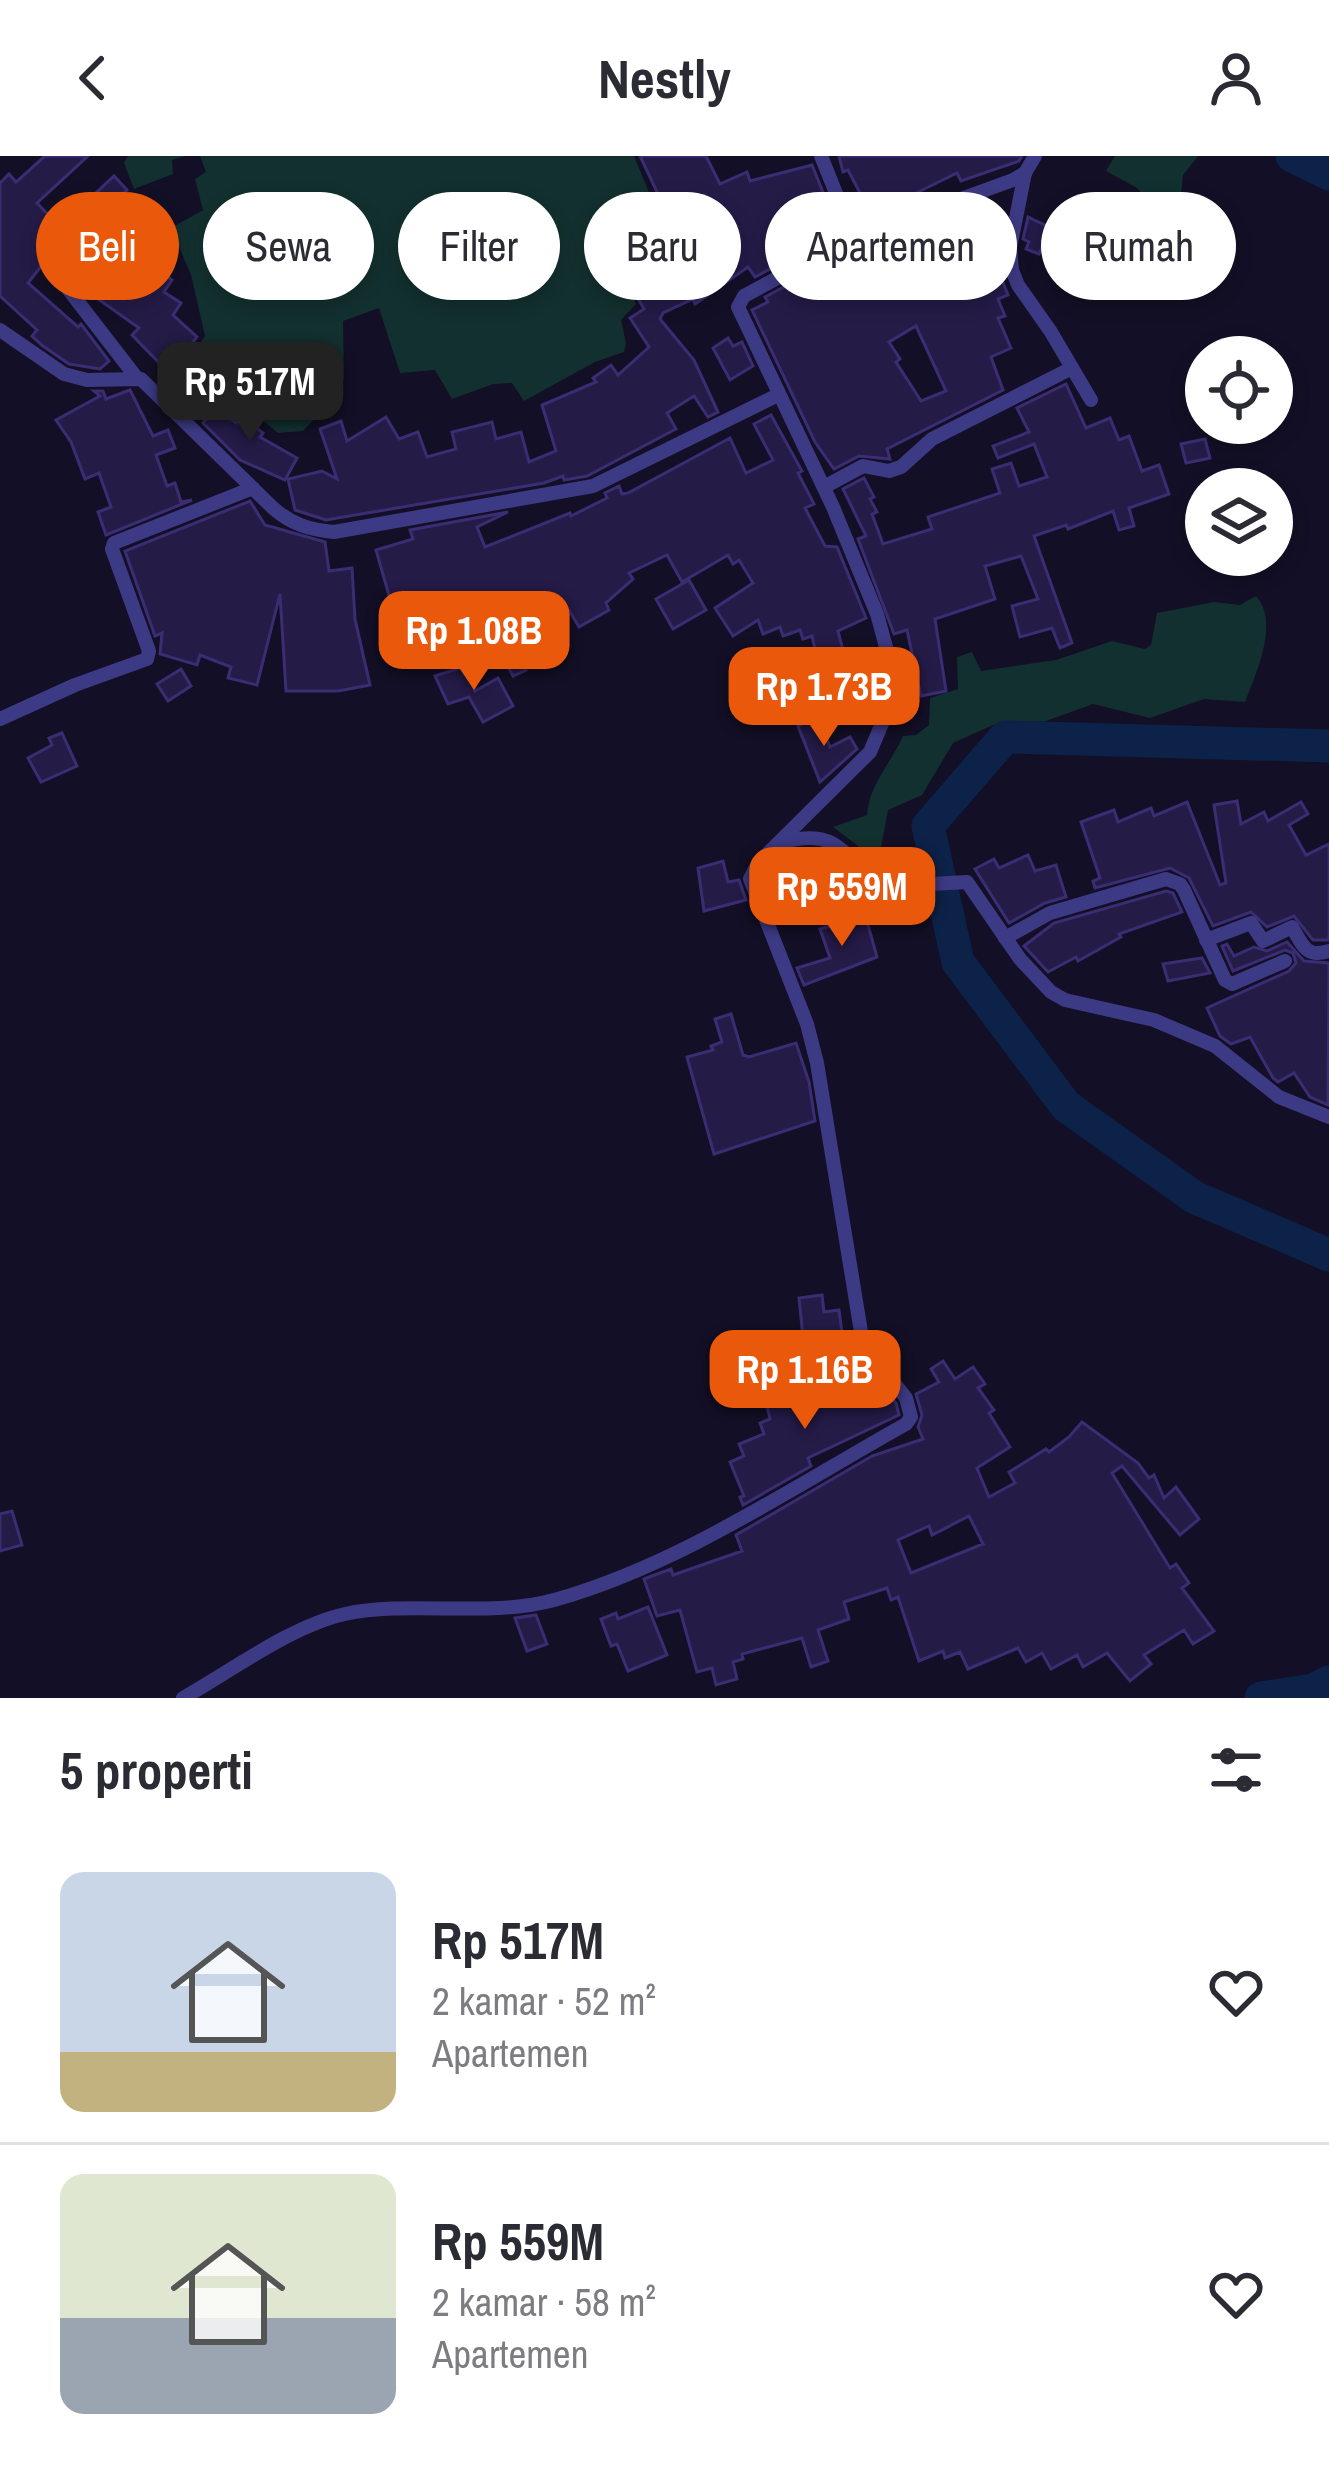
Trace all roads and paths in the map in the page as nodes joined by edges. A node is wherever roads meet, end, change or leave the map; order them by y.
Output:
1 (820, 156) edge
2 (1035, 156) edge
3 (1025, 173) junction
4 (835, 192) edge
5 (975, 192) edge
6 (765, 287) edge
7 (74, 300) edge
8 (0, 330) edge
9 (1072, 368) junction
10 (136, 376) junction
11 (778, 394) junction
12 (1090, 400) dead end
13 (824, 487) junction
14 (254, 488) junction
15 (0, 719) edge
16 (779, 843) junction
17 (1005, 938) junction
18 (1206, 940) junction
19 (1329, 951) edge
20 (1285, 961) dead end
21 (1329, 1117) edge
22 (183, 1698) edge

1 - 4 street
2 - 3 street
3 - 5 street
3 - 9 street
6 - 11 street
7 - 10 street
8 - 10 street
9 - 12 street
9 - 13 street
10 - 14 street
11 - 13 street
11 - 14 street
13 - 16 street
14 - 15 street
16 - 17 street
16 - 22 street
17 - 18 street
17 - 21 street
18 - 19 street
18 - 20 street

